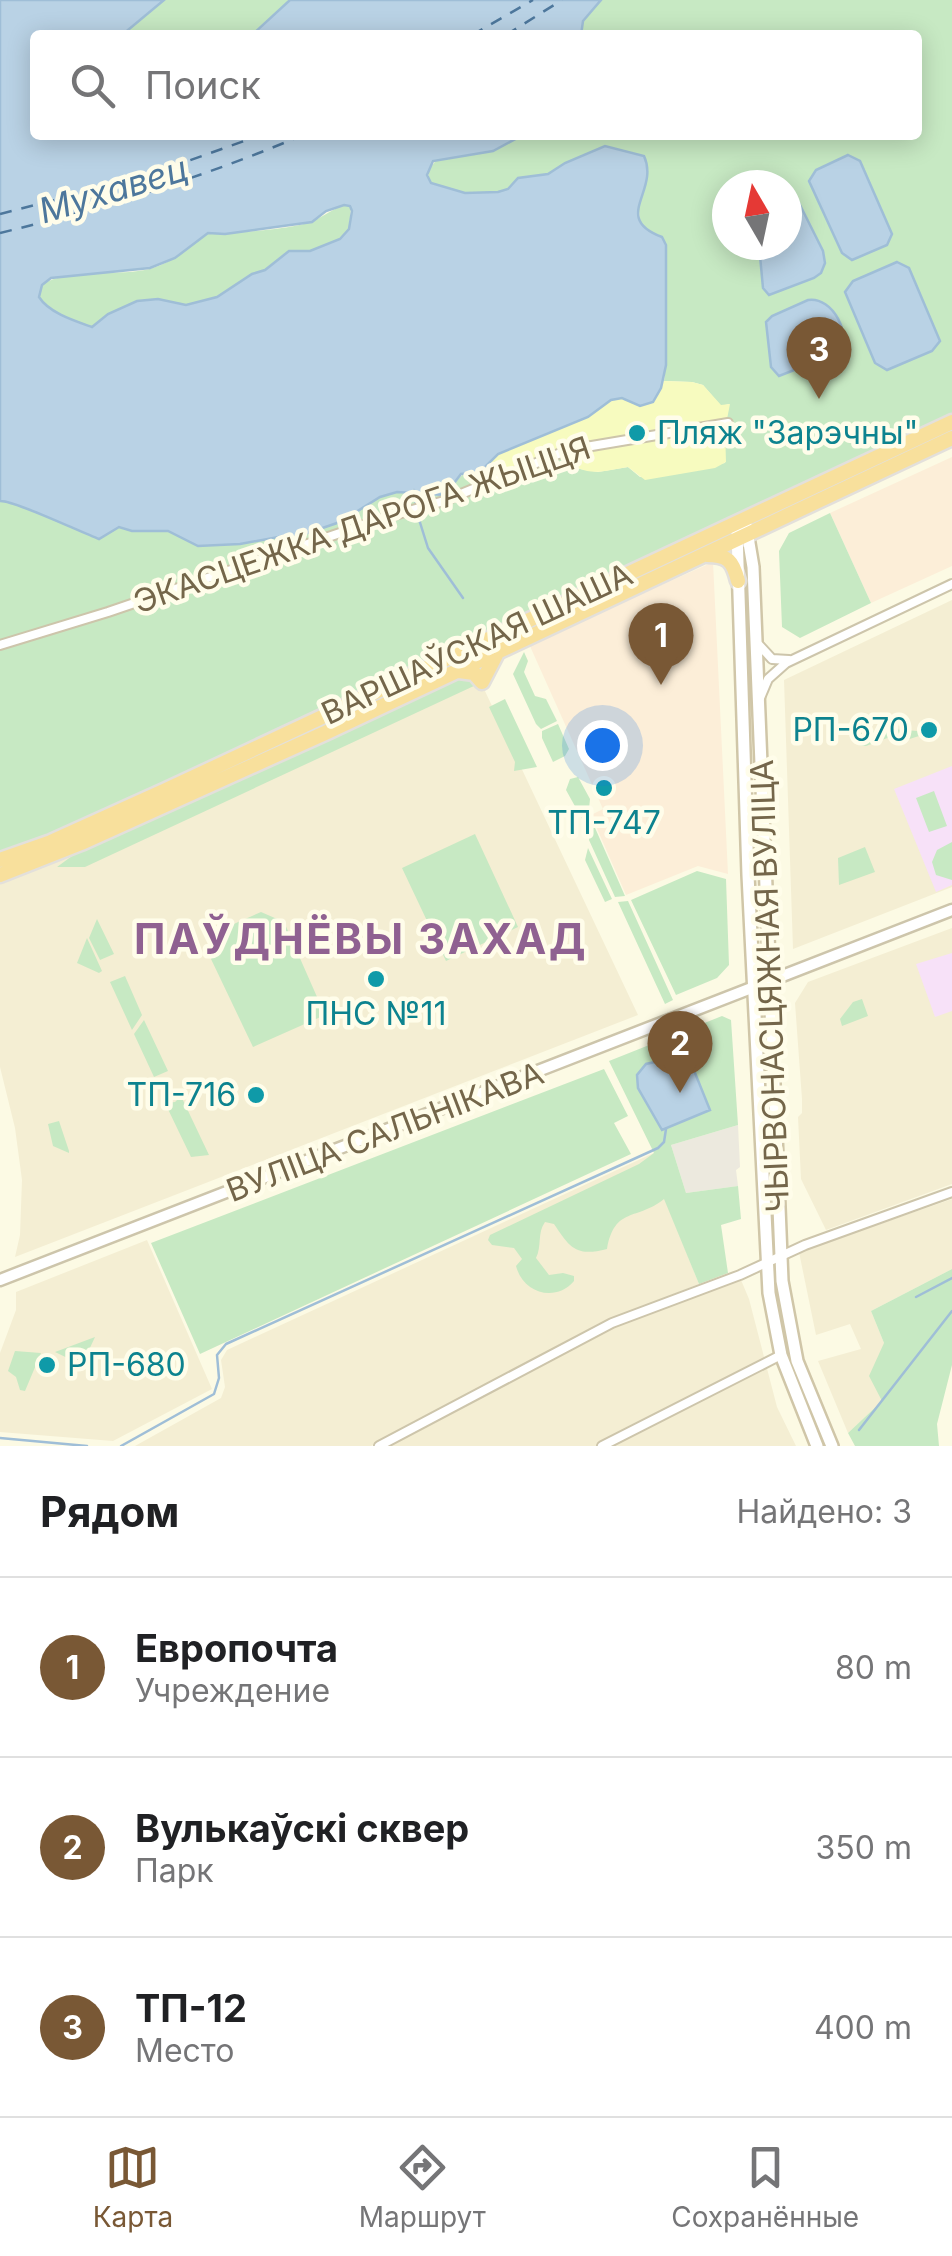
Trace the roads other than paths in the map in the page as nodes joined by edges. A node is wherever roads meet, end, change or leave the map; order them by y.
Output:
1 (952, 422) edge
2 (728, 423) dead end
3 (952, 438) edge
4 (916, 456) junction
5 (940, 458) dead end
6 (742, 521) junction
7 (743, 538) junction
8 (707, 555) junction
9 (738, 581) junction
10 (952, 584) edge
11 (755, 635) junction
12 (0, 645) edge
13 (793, 659) junction
14 (758, 707) junction
15 (198, 783) junction
16 (167, 797) junction
17 (0, 860) edge
18 (0, 875) edge
19 (952, 910) edge
20 (770, 982) junction
21 (753, 988) junction
22 (952, 1192) edge
23 (781, 1256) junction
24 (767, 1262) junction
25 (0, 1280) edge
26 (781, 1355) junction
27 (378, 1446) edge
28 (602, 1446) edge
29 (817, 1446) edge
30 (832, 1446) edge

1 - 6 highway, ВАРШАЎСКАЯ ШАША
2 - 12 street, ЭКАСЦЕЖКА ДАРОГА ЖЫЦЦЯ
3 - 4 highway, ВАРШАЎСКАЯ ШАША
4 - 5 highway
4 - 7 highway, ВАРШАЎСКАЯ ШАША
6 - 7 main road, ЧЫРВОНАСЦЯЖНАЯ ВУЛІЦА
6 - 15 highway, ВАРШАЎСКАЯ ШАША
7 - 8 highway, ВАРШАЎСКАЯ ШАША
7 - 9 main road, ЧЫРВОНАСЦЯЖНАЯ ВУЛІЦА
7 - 11 main road, ЧЫРВОНАСЦЯЖНАЯ ВУЛІЦА
8 - 9 highway
8 - 15 highway, ВАРШАЎСКАЯ ШАША
9 - 21 main road, ЧЫРВОНАСЦЯЖНАЯ ВУЛІЦА
10 - 13 street
11 - 13 street
11 - 14 main road, ЧЫРВОНАСЦЯЖНАЯ ВУЛІЦА
13 - 14 street
14 - 20 main road, ЧЫРВОНАСЦЯЖНАЯ ВУЛІЦА
15 - 16 highway, ВАРШАЎСКАЯ ШАША
16 - 17 highway, ВАРШАЎСКАЯ ШАША
16 - 18 highway, ВАРШАЎСКАЯ ШАША
19 - 20 street, ВУЛІЦА САЛЬНІКАВА
20 - 21 street, ВУЛІЦА САЛЬНІКАВА
20 - 23 main road, ЧЫРВОНАСЦЯЖНАЯ ВУЛІЦА
21 - 24 main road, ЧЫРВОНАСЦЯЖНАЯ ВУЛІЦА
21 - 25 street, ВУЛІЦА САЛЬНІКАВА
22 - 23 street
23 - 24 street
23 - 30 main road, ЧЫРВОНАСЦЯЖНАЯ ВУЛІЦА
24 - 26 main road, ЧЫРВОНАСЦЯЖНАЯ ВУЛІЦА
24 - 27 street
26 - 28 street
26 - 29 main road, ЧЫРВОНАСЦЯЖНАЯ ВУЛІЦА

